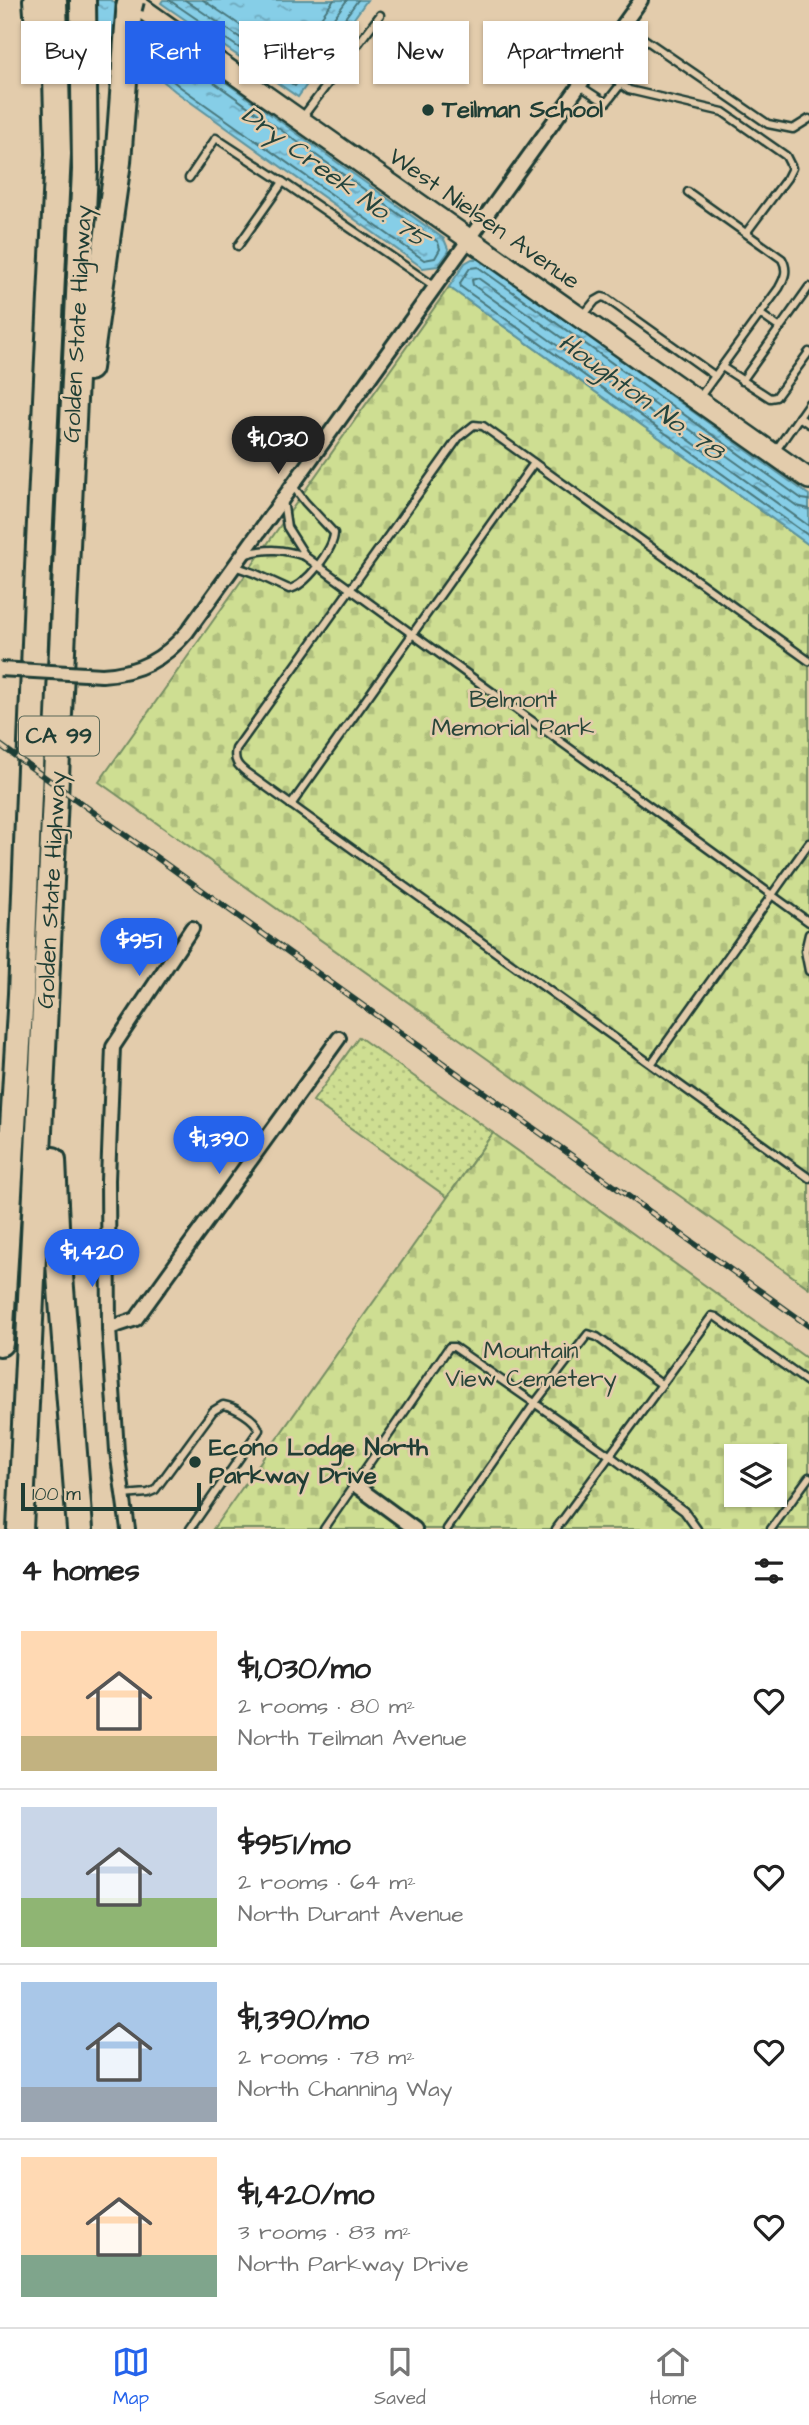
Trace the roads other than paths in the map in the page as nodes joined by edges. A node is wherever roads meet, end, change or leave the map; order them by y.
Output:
1 (641, 0) edge
2 (130, 2) edge
3 (43, 6) edge
4 (84, 12) edge
5 (380, 15) dead end
6 (626, 21) edge
7 (648, 41) edge
8 (621, 84) joint
9 (580, 86) joint
10 (809, 119) edge
11 (300, 121) junction
12 (189, 178) dead end
13 (284, 182) junction
14 (688, 192) dead end
15 (746, 233) junction
16 (470, 238) junction
17 (238, 247) dead end
18 (436, 287) junction
19 (809, 287) edge
20 (760, 314) junction
21 (582, 317) junction
22 (780, 328) junction
23 (809, 352) edge
24 (722, 367) junction
25 (715, 376) junction
26 (742, 381) junction
27 (698, 400) junction
28 (809, 403) edge
29 (799, 417) junction
30 (809, 425) edge
31 (73, 441) junction
32 (773, 453) junction
33 (534, 463) junction
34 (809, 479) edge
35 (292, 485) junction
36 (282, 499) junction
37 (242, 555) junction
38 (306, 557) junction
39 (317, 565) junction
40 (234, 566) junction
41 (351, 589) junction
42 (413, 634) junction
43 (809, 661) edge
44 (0, 669) edge
45 (291, 805) junction
46 (809, 843) edge
47 (773, 893) junction
48 (809, 922) edge
49 (192, 928) dead end
50 (809, 934) edge
51 (809, 971) edge
52 (21, 994) junction
53 (45, 1032) junction
54 (339, 1038) dead end
55 (652, 1063) junction
56 (0, 1149) edge
57 (809, 1178) edge
58 (109, 1328) junction
59 (0, 1343) edge
60 (809, 1383) edge
61 (661, 1384) junction
62 (535, 1403) junction
63 (610, 1455) junction
64 (809, 1477) edge
65 (355, 1485) junction
66 (123, 1495) junction
67 (20, 1529) edge
68 (80, 1529) edge
69 (128, 1529) edge
70 (190, 1529) edge
71 (324, 1529) edge
72 (415, 1529) edge
73 (447, 1529) edge
74 (556, 1529) edge
75 (697, 1529) edge
76 (771, 1529) edge

1 - 6 street
2 - 11 street, West Nielsen Avenue
2 - 31 highway
3 - 52 highway, Golden State Highway / CA 99
4 - 31 highway, Golden State Highway / CA 99
5 - 11 lane
7 - 10 lane
8 - 9 lane
8 - 15 lane
9 - 16 street
11 - 16 street, West Nielsen Avenue
12 - 13 lane
13 - 17 lane
13 - 18 lane
14 - 15 lane
15 - 20 lane
16 - 18 street
16 - 21 street, West Nielsen Avenue
18 - 35 street
19 - 22 lane
20 - 22 lane
20 - 24 lane
21 - 25 lane
21 - 27 street, West Nielsen Avenue
22 - 26 lane
23 - 26 lane
24 - 25 lane
24 - 26 lane
25 - 27 lane
27 - 32 street, West Nielsen Avenue
28 - 29 lane
29 - 30 lane
29 - 32 lane
31 - 53 highway, Golden State Highway / CA 99
32 - 34 street, West Nielsen Avenue
33 - 41 lane
33 - 42 lane
33 - 43 lane
35 - 36 street
35 - 39 lane
36 - 37 street
36 - 38 lane
37 - 38 lane
37 - 40 street
38 - 39 lane
39 - 40 lane
39 - 41 lane
40 - 44 street, bridge
41 - 42 lane
41 - 45 lane
42 - 45 lane
42 - 47 lane
45 - 55 lane
46 - 47 lane
47 - 48 lane
47 - 55 lane
49 - 58 street
50 - 51 lane
52 - 56 highway
52 - 59 highway, Golden State Highway / CA 99
53 - 67 highway, Golden State Highway / CA 99
53 - 68 highway
54 - 58 street
55 - 57 lane
58 - 66 street
60 - 61 lane
61 - 62 lane
61 - 63 lane
62 - 63 lane
62 - 65 lane
62 - 73 lane
63 - 74 lane
63 - 75 lane
64 - 76 lane
65 - 71 lane
65 - 72 street
66 - 69 street
66 - 70 lane

